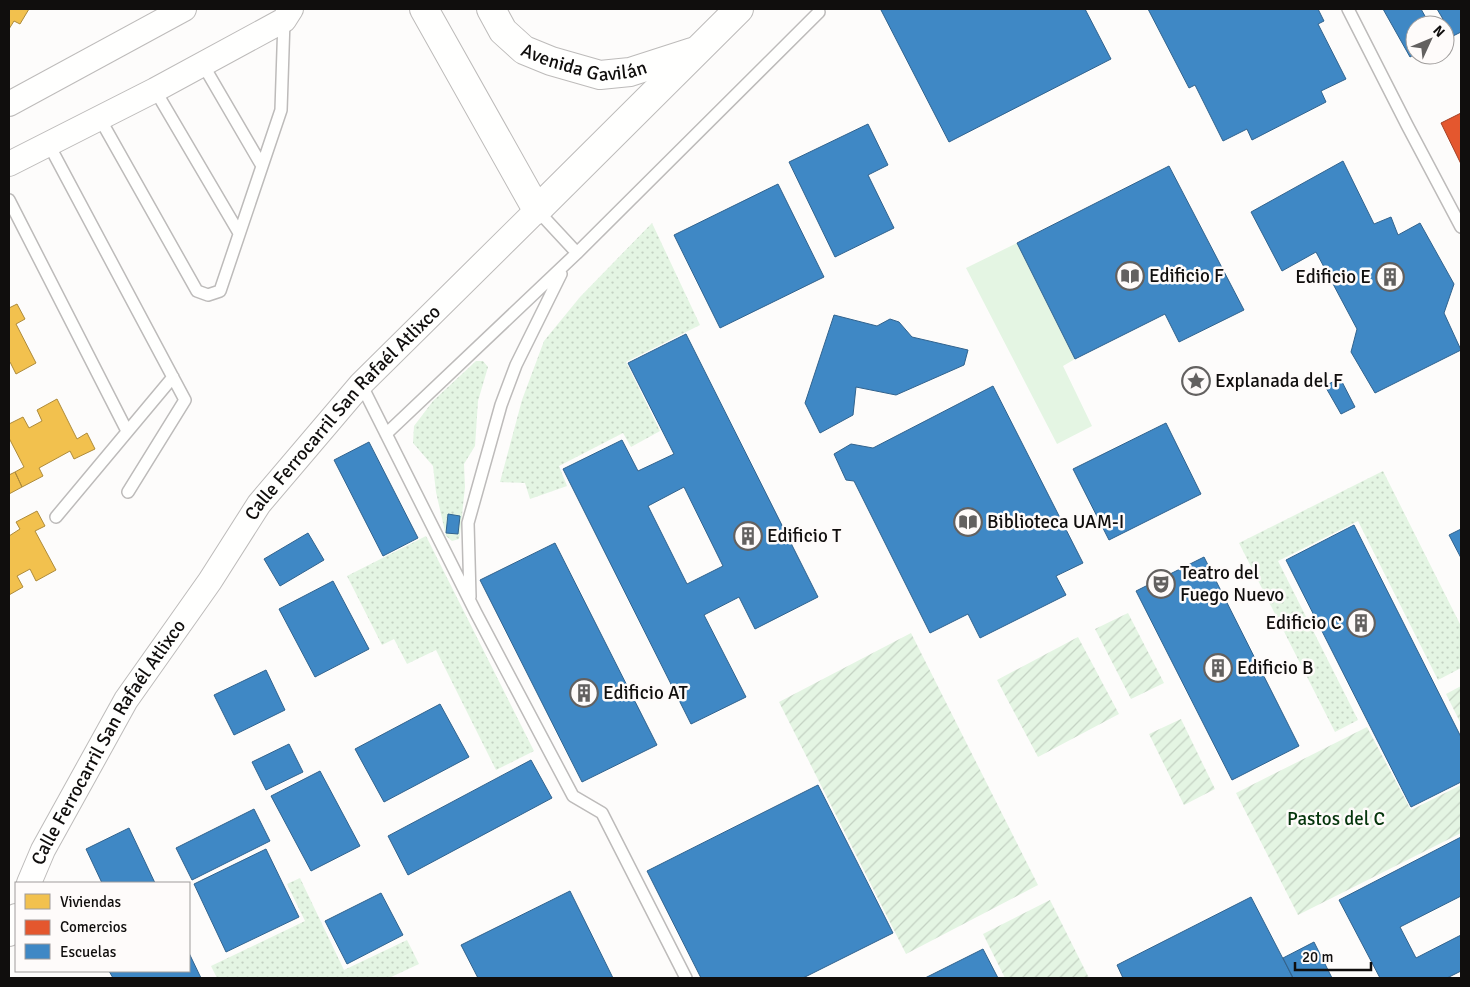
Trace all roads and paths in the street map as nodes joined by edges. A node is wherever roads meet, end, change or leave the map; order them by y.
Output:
1 (184, 9) edge
2 (424, 9) edge
3 (491, 9) edge
4 (739, 9) edge
5 (1348, 9) edge
6 (819, 12) dead end
7 (288, 15) edge
8 (696, 51) junction
9 (202, 63) junction
10 (155, 90) junction
11 (9, 104) edge
12 (99, 117) junction
13 (48, 143) junction
14 (9, 164) edge
15 (262, 166) junction
16 (9, 200) edge
17 (537, 210) junction
18 (1461, 227) edge
19 (239, 233) junction
20 (578, 253) junction
21 (564, 266) junction
22 (173, 377) junction
23 (361, 384) junction
24 (127, 431) junction
25 (386, 434) junction
26 (128, 492) dead end
27 (56, 517) dead end
28 (471, 602) junction
29 (29, 882) edge
30 (15, 919) edge
31 (9, 934) edge
32 (686, 978) edge

1 - 11 street
2 - 17 main road
3 - 8 main road, Avenida Gavilán
4 - 8 main road, Calle Ferrocarril San Rafaél Atlixco
5 - 18 lane
6 - 20 lane
7 - 9 street
7 - 15 lane
8 - 17 main road, Calle Ferrocarril San Rafaél Atlixco
9 - 10 street
9 - 15 lane
10 - 12 street
10 - 19 lane
12 - 13 street
12 - 19 lane
13 - 14 street
13 - 22 lane
15 - 19 lane
16 - 24 lane
17 - 20 lane
17 - 23 street, Calle Ferrocarril San Rafaél Atlixco
20 - 21 lane
21 - 25 lane
21 - 28 lane
22 - 24 lane
22 - 26 lane
23 - 25 lane
23 - 29 street, Calle Ferrocarril San Rafaél Atlixco
24 - 27 lane
25 - 28 lane
28 - 32 lane
30 - 31 street

